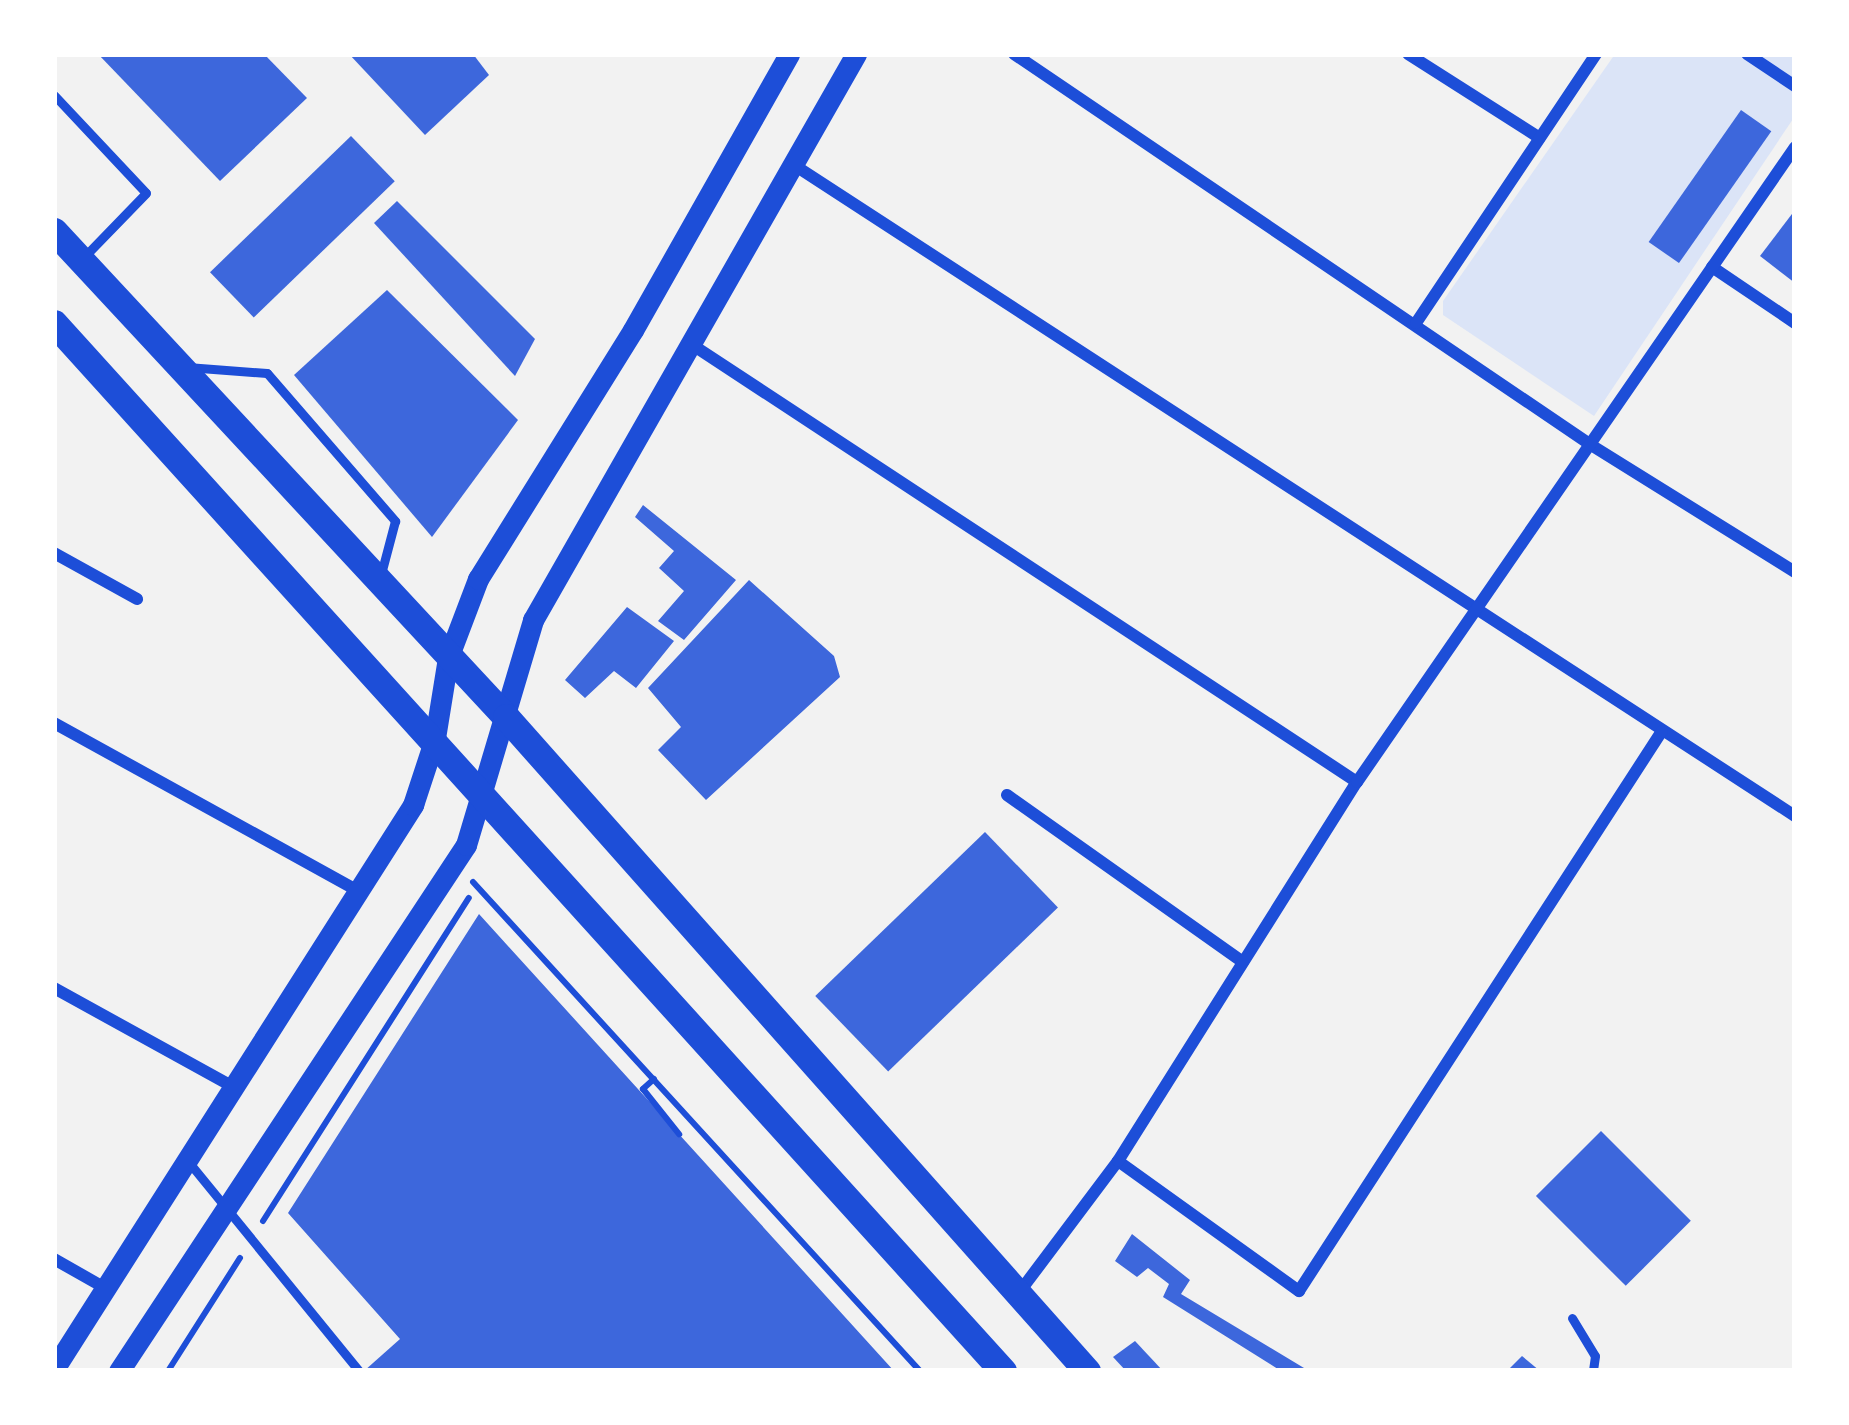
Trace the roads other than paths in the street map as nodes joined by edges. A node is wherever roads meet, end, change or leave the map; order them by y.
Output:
1 (789, 54) edge
2 (856, 54) edge
3 (1014, 54) edge
4 (1408, 54) edge
5 (1596, 54) edge
6 (1747, 54) edge
7 (1795, 86) edge
8 (54, 95) edge
9 (1540, 139) junction
10 (1795, 147) edge
11 (791, 163) junction
12 (54, 231) edge
13 (82, 259) junction
14 (1712, 267) junction
15 (1795, 322) edge
16 (54, 323) edge
17 (1416, 323) junction
18 (691, 344) junction
19 (186, 367) junction
20 (1591, 445) junction
21 (54, 553) edge
22 (1795, 572) edge
23 (378, 586) junction
24 (137, 599) dead end
25 (1483, 607) junction
26 (448, 658) junction
27 (506, 717) junction
28 (54, 723) edge
29 (1662, 731) junction
30 (435, 738) junction
31 (1357, 782) junction
32 (484, 794) junction
33 (1007, 795) dead end
34 (1795, 816) edge
35 (358, 891) junction
36 (1244, 962) junction
37 (54, 988) edge
38 (233, 1087) junction
39 (187, 1160) junction
40 (1118, 1162) junction
41 (224, 1207) junction
42 (54, 1259) edge
43 (105, 1288) junction
44 (1018, 1295) junction
45 (1572, 1318) dead end
46 (54, 1369) edge
47 (119, 1371) edge
48 (359, 1371) edge
49 (1003, 1371) edge
50 (1088, 1371) edge
51 (1593, 1371) edge

1 - 26 street
2 - 11 street
3 - 17 street
4 - 9 street
5 - 9 street
6 - 7 street
8 - 13 lane
9 - 17 street
10 - 14 street
11 - 18 street
11 - 25 street
12 - 13 main road
13 - 19 main road
14 - 15 street
14 - 20 street
16 - 30 main road
17 - 20 street
18 - 27 street
18 - 31 street
19 - 23 main road
19 - 23 lane
20 - 22 street
20 - 25 street
21 - 24 street
23 - 26 main road
25 - 29 street
25 - 31 street
26 - 27 main road
26 - 30 street
27 - 32 street
27 - 44 main road
28 - 35 street
29 - 34 street
29 - 40 street
30 - 32 main road
30 - 35 street
31 - 36 street
32 - 41 street
32 - 49 main road
33 - 36 street
35 - 38 street
36 - 40 street
37 - 38 street
38 - 39 street
39 - 41 lane
39 - 43 street
40 - 44 street
41 - 47 street
41 - 48 lane
42 - 43 street
43 - 46 street
44 - 50 main road
45 - 51 lane

